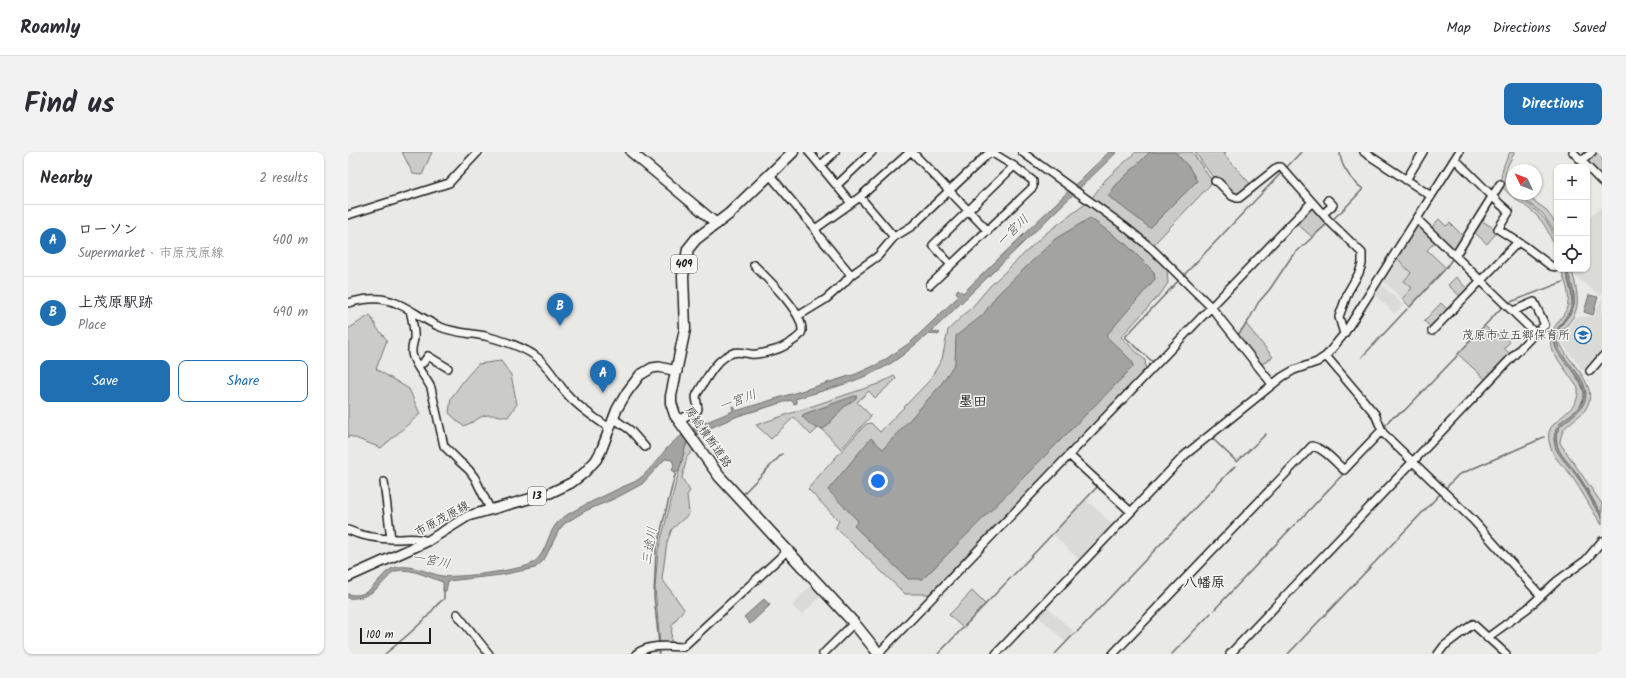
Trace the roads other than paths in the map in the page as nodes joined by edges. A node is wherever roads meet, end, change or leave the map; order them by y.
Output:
1 (478, 152) edge
2 (793, 152) edge
3 (809, 152) edge
4 (835, 152) edge
5 (872, 152) edge
6 (911, 152) edge
7 (991, 152) edge
8 (1022, 152) edge
9 (1364, 152) edge
10 (1423, 152) edge
11 (1573, 152) edge
12 (1592, 152) edge
13 (637, 154) edge
14 (1456, 154) edge
15 (1582, 161) junction
16 (821, 165) junction
17 (1014, 166) junction
18 (769, 174) junction
19 (1406, 180) junction
20 (1215, 181) dead end
21 (1602, 182) edge
22 (1500, 184) dead end
23 (837, 185) junction
24 (949, 191) junction
25 (1492, 195) junction
26 (1431, 196) junction
27 (860, 197) junction
28 (1328, 200) dead end
29 (1312, 202) junction
30 (851, 203) junction
31 (968, 210) junction
32 (1323, 214) junction
33 (348, 215) edge
34 (1417, 219) junction
35 (717, 224) junction
36 (815, 229) junction
37 (988, 231) junction
38 (894, 237) junction
39 (1518, 242) junction
40 (1455, 256) junction
41 (951, 265) junction
42 (754, 266) dead end
43 (1554, 267) edge
44 (851, 275) junction
45 (1481, 281) junction
46 (930, 285) dead end
47 (348, 303) edge
48 (1211, 307) junction
49 (410, 310) junction
50 (1513, 312) junction
51 (798, 316) junction
52 (1432, 331) dead end
53 (1535, 333) junction
54 (1344, 334) junction
55 (1326, 356) junction
56 (1602, 357) edge
57 (417, 365) junction
58 (448, 368) dead end
59 (677, 371) junction
60 (1590, 371) dead end
61 (1272, 384) junction
62 (613, 418) junction
63 (678, 420) junction
64 (609, 428) junction
65 (1382, 430) junction
66 (645, 447) dead end
67 (1069, 455) junction
68 (1412, 462) junction
69 (384, 482) dead end
70 (490, 509) junction
71 (1131, 512) junction
72 (348, 530) edge
73 (391, 539) junction
74 (428, 541) junction
75 (1602, 541) edge
76 (787, 551) junction
77 (348, 577) edge
78 (1541, 596) junction
79 (458, 614) dead end
80 (854, 623) junction
81 (1487, 638) junction
82 (683, 647) junction
83 (489, 654) edge
84 (636, 654) edge
85 (676, 654) edge
86 (823, 654) edge
87 (879, 654) edge
88 (996, 654) edge
89 (1113, 654) edge
90 (1230, 654) edge
91 (1438, 654) edge
92 (1506, 654) edge

1 - 33 street
2 - 18 highway, 房総横断道路 / 409
3 - 16 street
4 - 16 street
5 - 23 street
6 - 24 street
6 - 27 street
7 - 17 street
7 - 24 street
8 - 48 street
9 - 19 street
10 - 19 street
11 - 15 street
12 - 15 street
13 - 35 main road
14 - 25 street
14 - 26 street
15 - 21 street
16 - 23 street
17 - 31 street
17 - 37 street
18 - 35 highway, 房総横断道路 / 409
18 - 36 street
19 - 26 street
20 - 29 street
22 - 25 street
23 - 30 street
24 - 31 street
24 - 38 street
25 - 39 street
25 - 40 street
26 - 34 street
27 - 30 street
27 - 38 street
28 - 32 street
29 - 32 street
29 - 48 street
30 - 36 street
31 - 37 street
31 - 41 street
32 - 54 street
34 - 40 street
34 - 54 street
35 - 59 highway, 房総横断道路 / 409
36 - 44 street
37 - 41 street
38 - 44 street
39 - 43 street
39 - 45 street
40 - 45 street
41 - 46 street
42 - 51 street
44 - 51 street
45 - 50 street
45 - 52 street
47 - 49 street
48 - 61 street
48 - 67 street
49 - 57 street
49 - 64 street
50 - 53 street
50 - 53 street
51 - 63 street
53 - 68 street
54 - 55 street
55 - 61 street
55 - 65 street
56 - 60 street
57 - 58 street
57 - 70 street
59 - 62 main road, 市原茂原線 / 13
59 - 63 highway, 房総横断道路 / 409
61 - 71 street
62 - 64 main road, 市原茂原線 / 13
62 - 66 street
63 - 76 highway, 房総横断道路 / 409
64 - 70 main road, 市原茂原線 / 13
65 - 68 street
65 - 89 street
67 - 71 street
67 - 87 street
68 - 78 street
68 - 90 street
69 - 73 street
70 - 74 main road, 市原茂原線 / 13
71 - 88 street
72 - 73 street
73 - 74 street
74 - 77 main road, 市原茂原線 / 13
75 - 78 street
76 - 80 highway, 房総横断道路 / 409
76 - 82 street
78 - 81 street
79 - 83 street
80 - 86 street
80 - 87 highway, 房総横断道路 / 409
81 - 91 street
81 - 92 street
82 - 84 street
82 - 85 street

